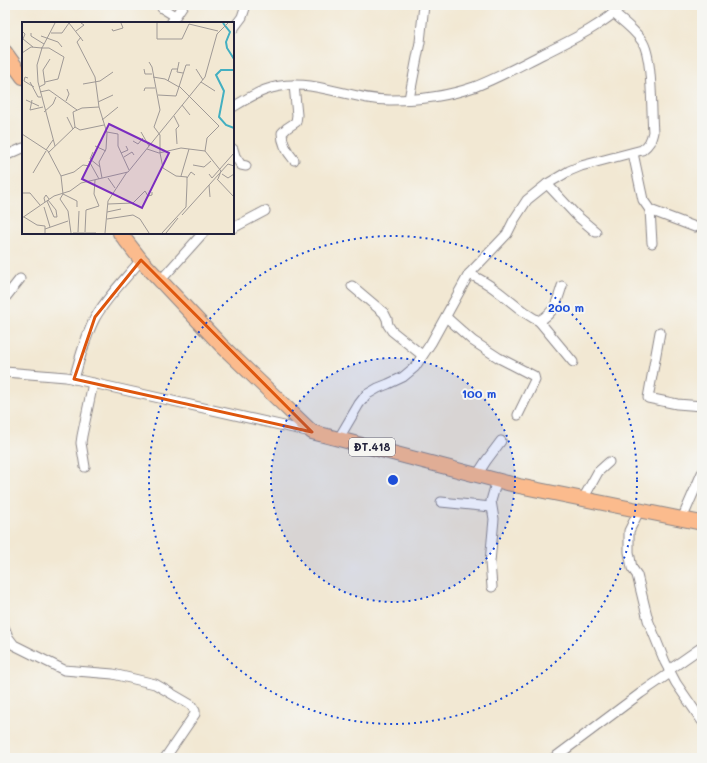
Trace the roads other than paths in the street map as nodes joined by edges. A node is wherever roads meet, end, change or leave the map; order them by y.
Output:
1 (161, 5) edge
2 (183, 5) edge
3 (246, 5) edge
4 (424, 5) edge
5 (623, 5) edge
6 (614, 14) junction
7 (173, 19) edge
8 (234, 28) edge
9 (5, 52) edge
10 (22, 76) edge
11 (294, 85) junction
12 (409, 99) junction
13 (234, 106) edge
14 (22, 148) edge
15 (234, 152) edge
16 (633, 153) junction
17 (5, 156) edge
18 (294, 160) dead end
19 (246, 166) dead end
20 (547, 184) junction
21 (650, 210) junction
22 (265, 211) dead end
23 (234, 227) edge
24 (695, 227) dead end
25 (596, 232) dead end
26 (121, 234) edge
27 (202, 234) edge
28 (652, 243) dead end
29 (141, 260) junction
30 (469, 274) junction
31 (20, 279) dead end
32 (160, 281) junction
33 (352, 286) dead end
34 (562, 286) dead end
35 (5, 298) edge
36 (446, 317) junction
37 (539, 321) junction
38 (660, 332) dead end
39 (422, 355) junction
40 (573, 362) dead end
41 (5, 372) edge
42 (74, 379) junction
43 (93, 383) junction
44 (702, 406) edge
45 (518, 415) dead end
46 (312, 432) junction
47 (339, 438) junction
48 (501, 442) dead end
49 (609, 462) dead end
50 (85, 467) dead end
51 (702, 473) edge
52 (477, 475) junction
53 (497, 480) junction
54 (583, 499) junction
55 (441, 502) dead end
56 (491, 507) junction
57 (639, 511) junction
58 (682, 519) junction
59 (702, 523) edge
60 (492, 587) dead end
61 (5, 629) edge
62 (702, 647) edge
63 (670, 672) junction
64 (702, 721) edge
65 (165, 758) edge
66 (554, 758) edge

1 - 7 street
2 - 7 street
3 - 8 street
4 - 12 street
5 - 6 street
6 - 12 street
6 - 16 street
9 - 10 main road
11 - 12 street
11 - 13 street
11 - 18 street
14 - 17 street
15 - 19 street
16 - 20 street
16 - 21 street
20 - 25 street
20 - 30 street
21 - 24 street
21 - 28 street
22 - 23 street
26 - 29 main road
27 - 32 street
29 - 32 main road
29 - 42 street
30 - 36 street
30 - 37 street
31 - 35 street
32 - 46 main road
33 - 39 street
34 - 37 street
36 - 39 street
36 - 45 street
37 - 40 street
38 - 44 street
39 - 47 street
41 - 42 street
42 - 43 street
43 - 46 street
43 - 50 street
46 - 47 main road, ĐT.418
47 - 52 main road, ĐT.418
48 - 52 street
49 - 54 street
51 - 58 street
52 - 53 main road, ĐT.418
53 - 54 main road, ĐT.418
53 - 56 street
54 - 57 main road, ĐT.418
55 - 56 street
56 - 60 street
57 - 58 main road, ĐT.418
57 - 63 street
58 - 59 main road, ĐT.418
61 - 65 street
62 - 63 street
63 - 64 street
63 - 66 street

